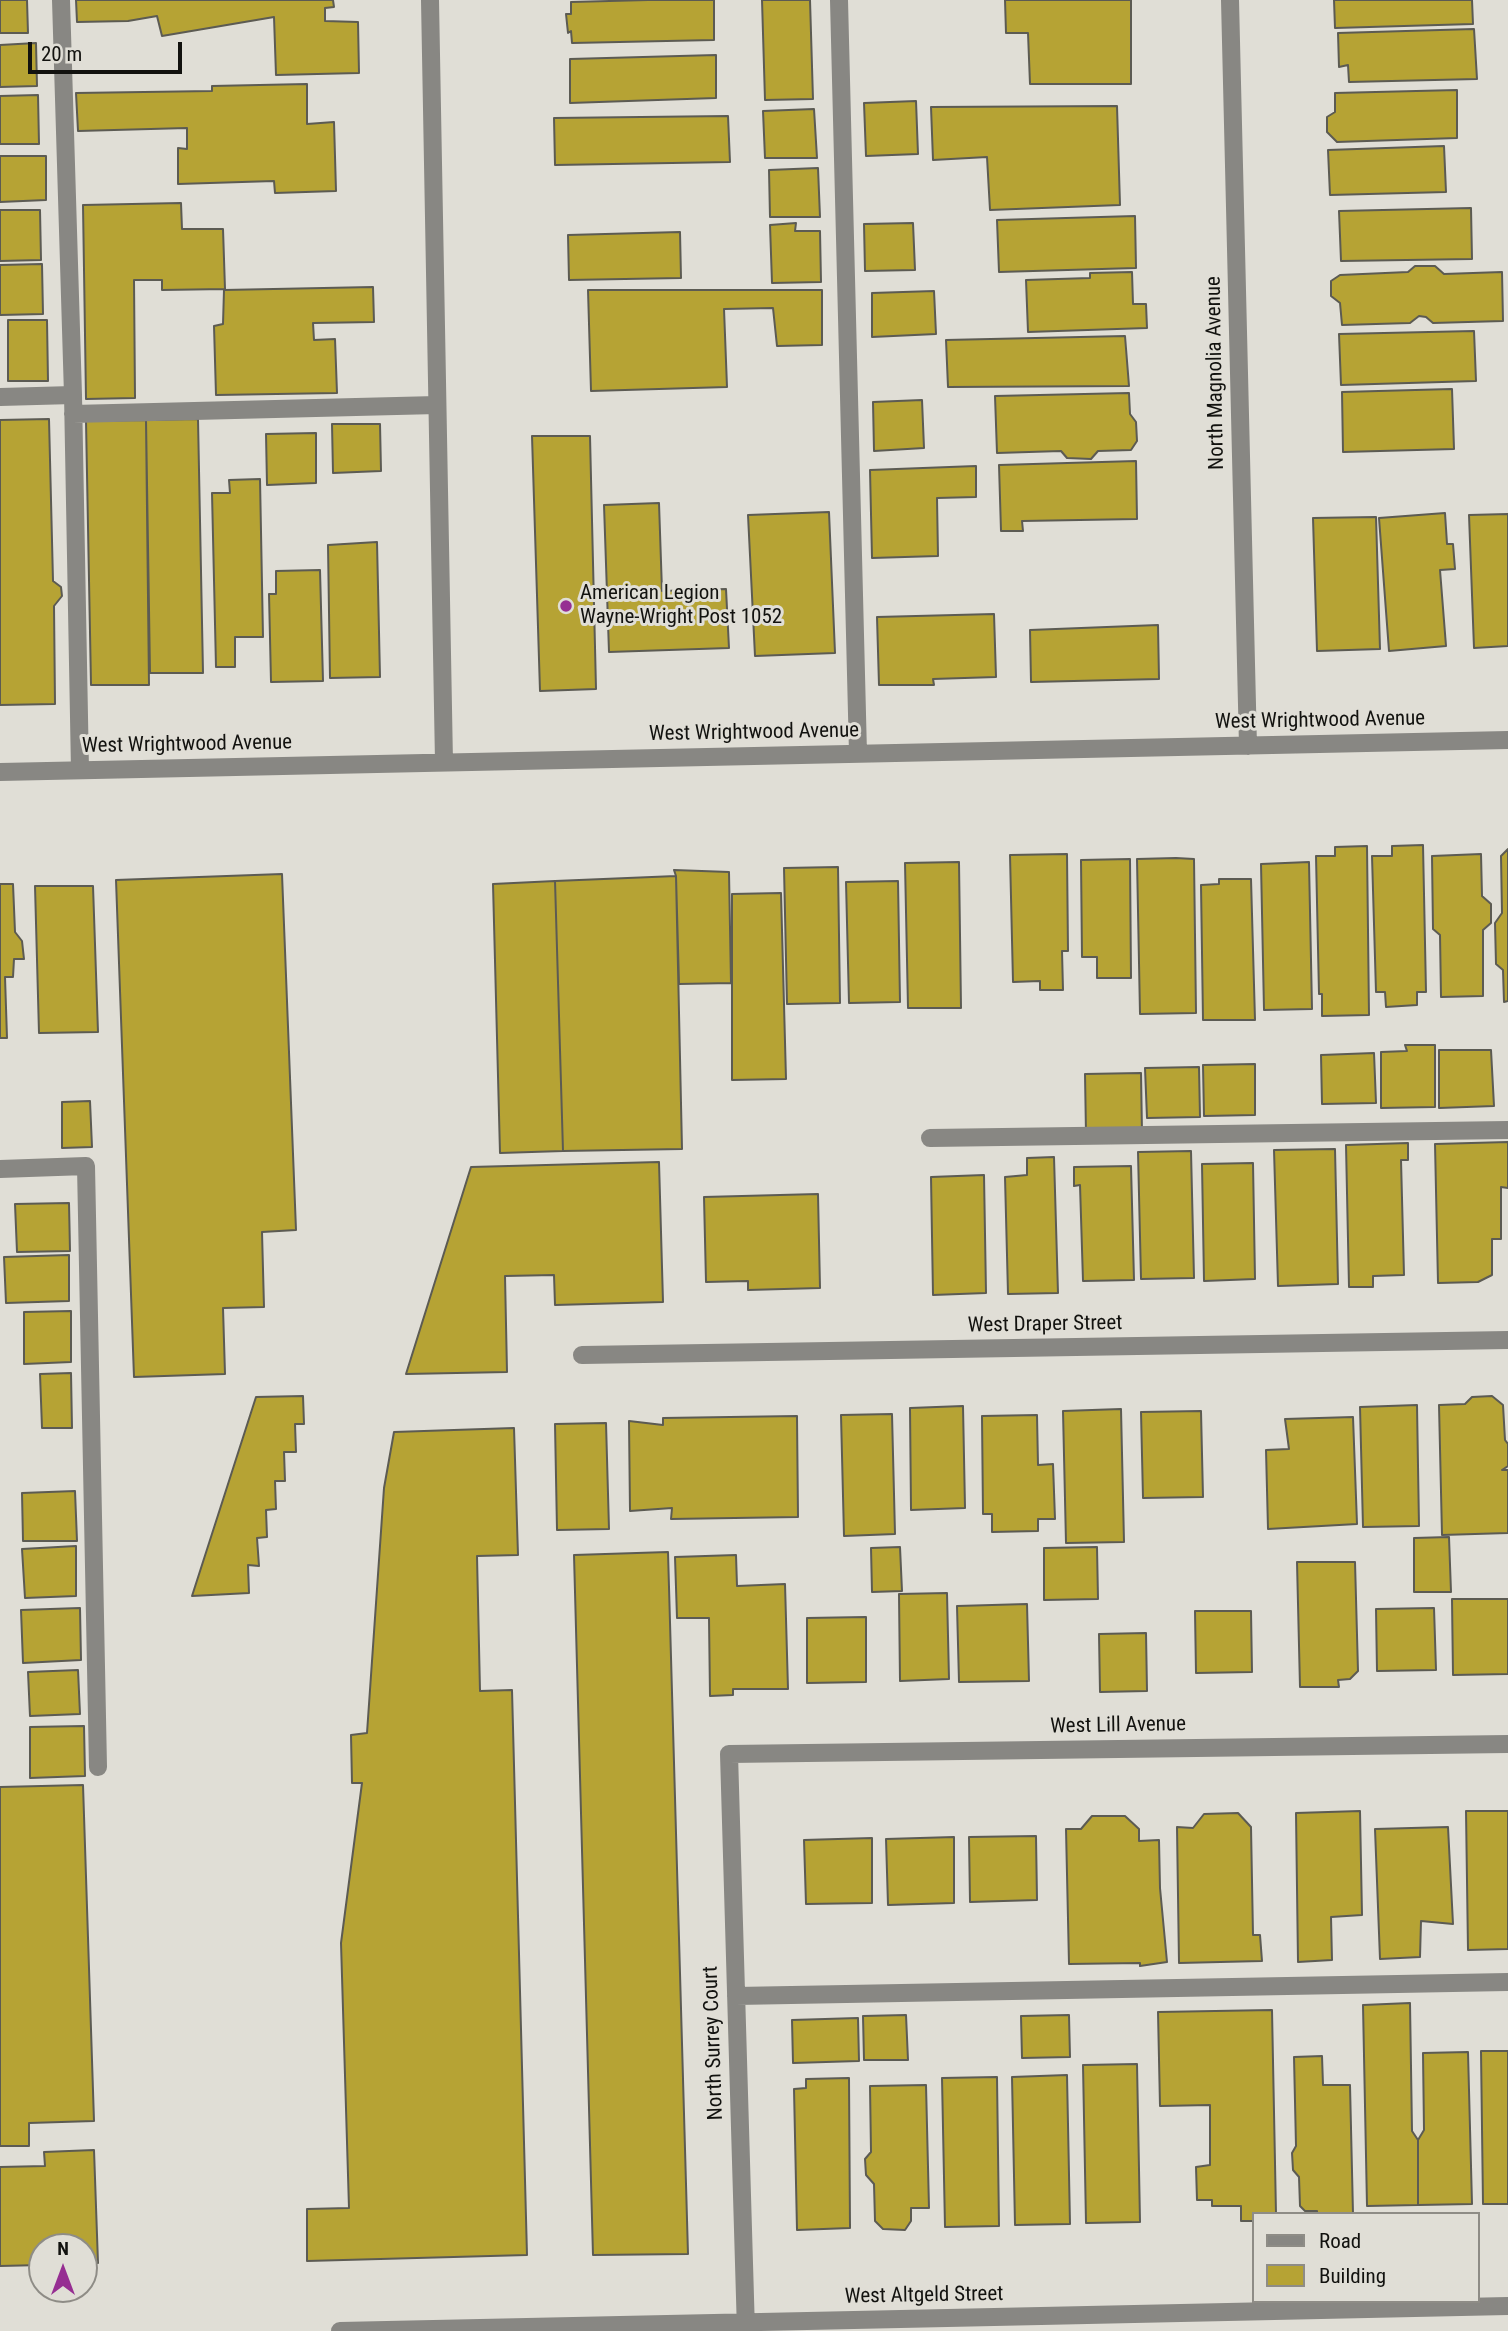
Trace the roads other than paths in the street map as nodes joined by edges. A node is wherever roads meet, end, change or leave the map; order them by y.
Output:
1 (61, 0) edge
2 (430, 0) edge
3 (839, 0) edge
4 (1230, 0) edge
5 (72, 395) junction
6 (0, 397) edge
7 (437, 405) junction
8 (72, 414) junction
9 (1508, 740) edge
10 (1248, 746) junction
11 (858, 753) junction
12 (444, 762) junction
13 (80, 770) junction
14 (0, 772) edge
15 (1508, 1130) edge
16 (930, 1138) dead end
17 (0, 1169) edge
18 (1508, 1340) edge
19 (582, 1355) dead end
20 (1508, 1744) edge
21 (729, 1754) joint
22 (98, 1767) dead end
23 (1508, 1982) edge
24 (736, 1996) junction
25 (1508, 2306) edge
26 (745, 2327) edge
27 (340, 2331) edge

1 - 5 street
2 - 7 street
3 - 11 street
4 - 10 street, North Magnolia Avenue
5 - 6 street
5 - 8 street
7 - 8 street
7 - 12 street
8 - 13 street
9 - 10 street, West Wrightwood Avenue
10 - 11 street, West Wrightwood Avenue
11 - 12 street, West Wrightwood Avenue
12 - 13 street, West Wrightwood Avenue
13 - 14 street, West Wrightwood Avenue
15 - 16 street
17 - 22 street
18 - 19 street, West Draper Street
20 - 21 street, West Lill Avenue
21 - 24 street, North Surrey Court
23 - 24 street
24 - 26 street, North Surrey Court
25 - 26 street, West Altgeld Street
26 - 27 street, West Altgeld Street

